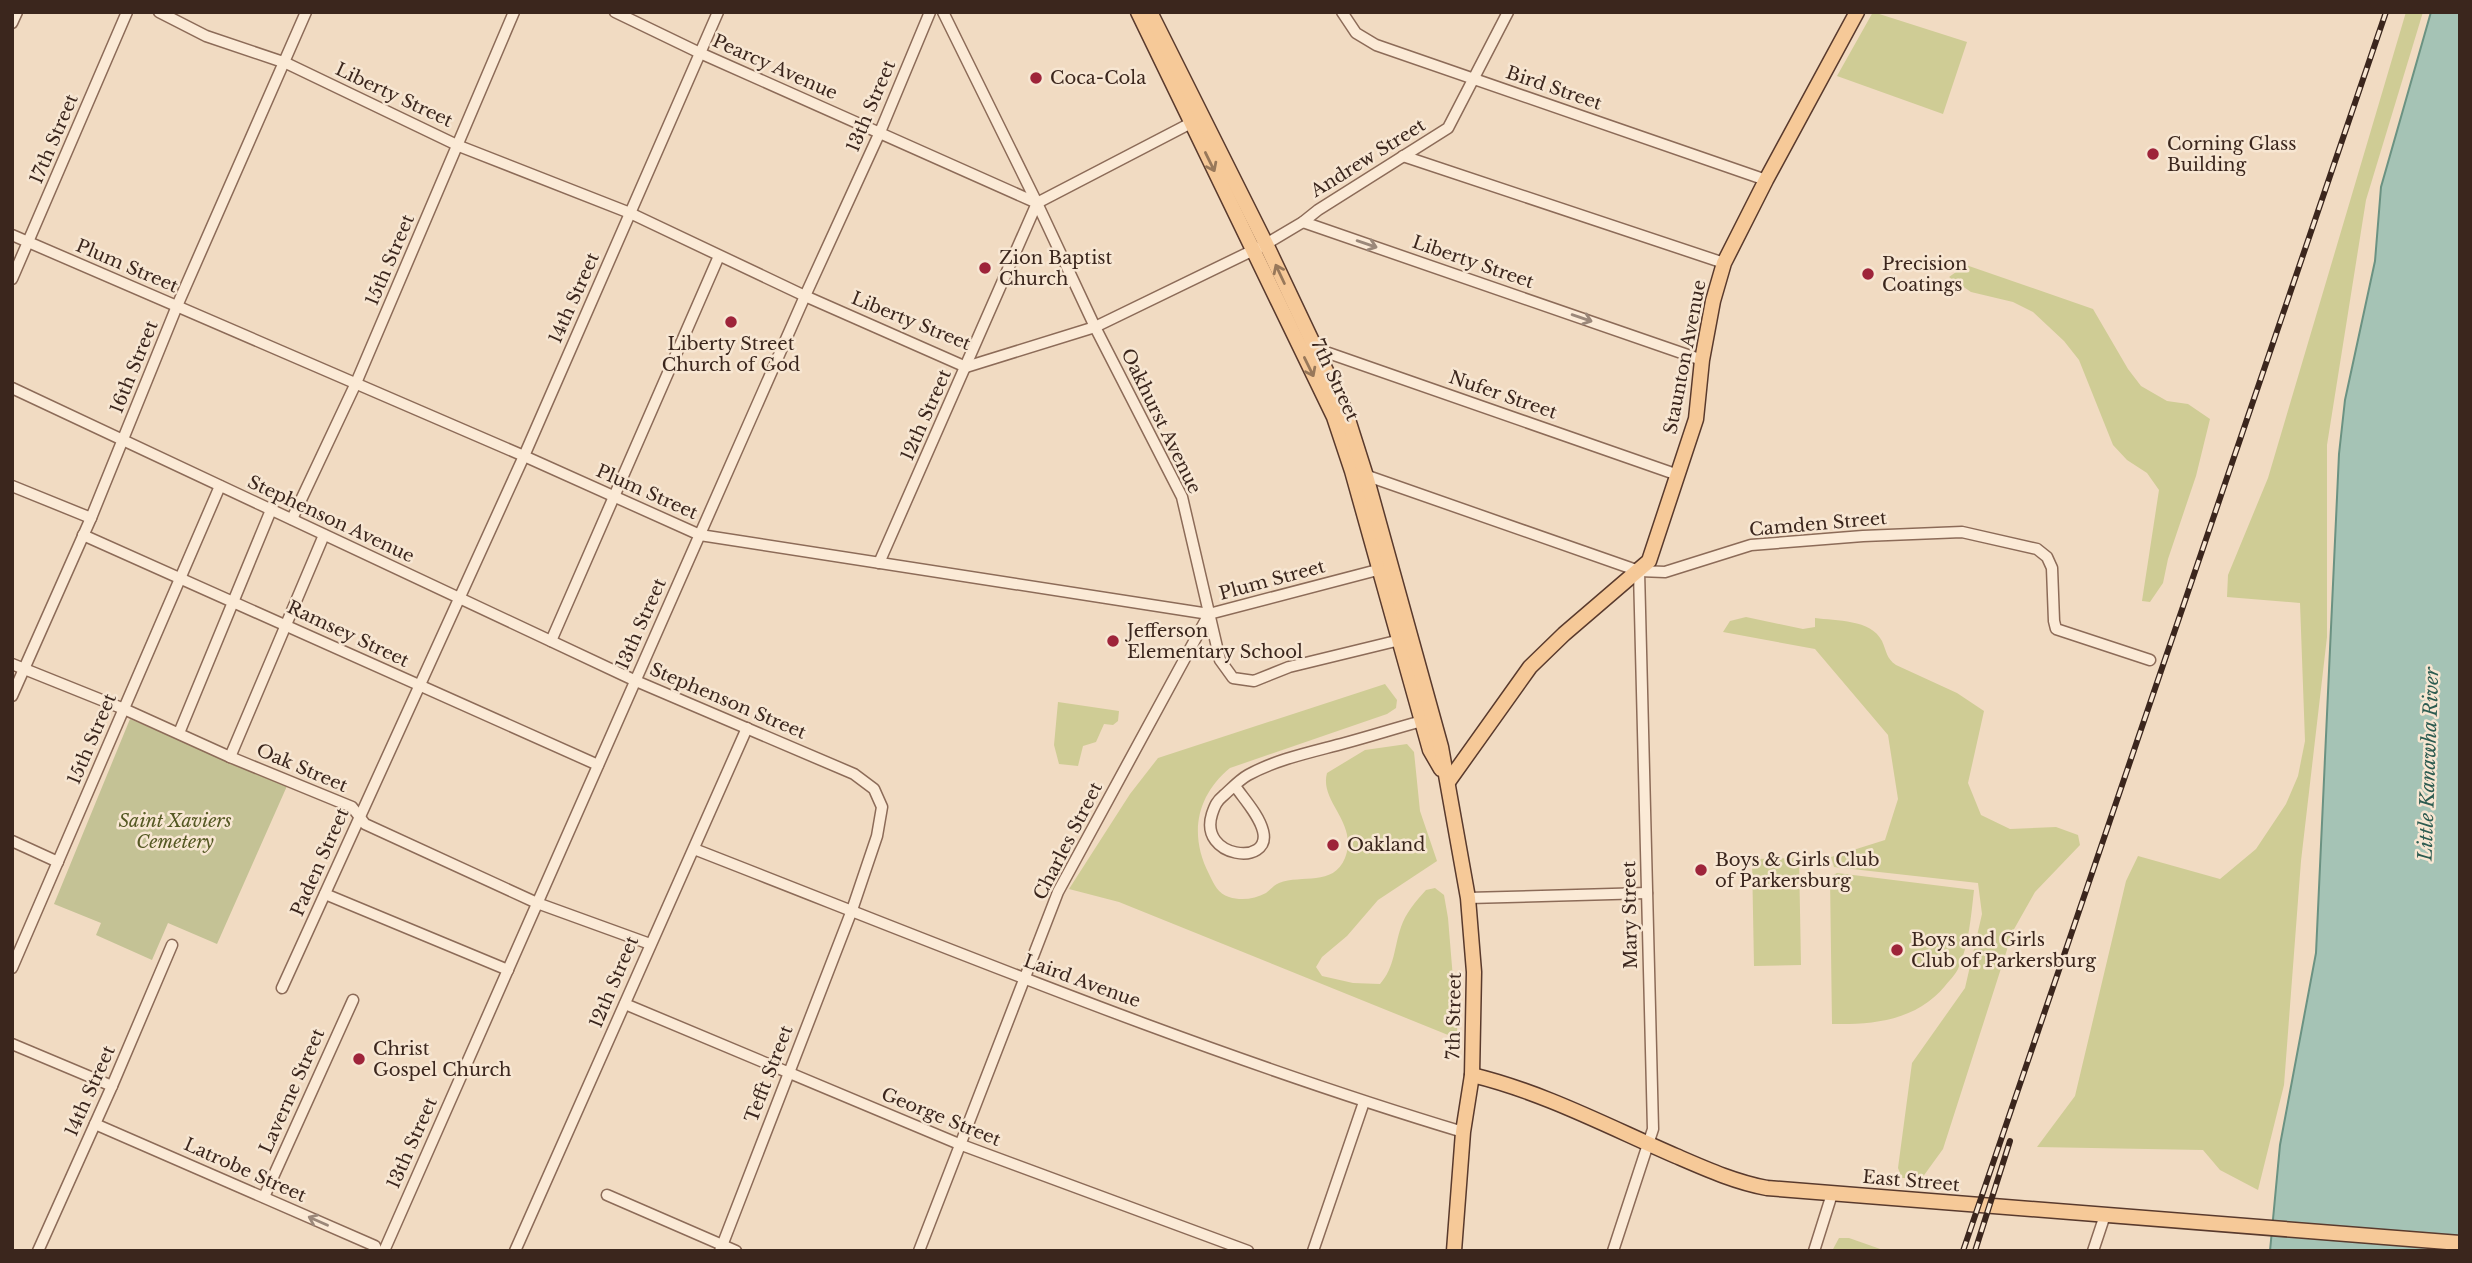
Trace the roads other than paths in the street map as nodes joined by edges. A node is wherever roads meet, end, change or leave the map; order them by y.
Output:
1 (17, 12) edge
2 (127, 12) edge
3 (159, 12) edge
4 (306, 12) edge
5 (514, 12) edge
6 (615, 12) edge
7 (718, 12) edge
8 (930, 12) edge
9 (943, 12) edge
10 (1138, 12) edge
11 (1150, 12) edge
12 (1342, 12) edge
13 (1508, 12) edge
14 (1857, 12) edge
15 (12, 23) edge
16 (700, 53) junction
17 (286, 63) junction
18 (1473, 79) junction
19 (1191, 123) junction
20 (880, 132) junction
21 (459, 146) junction
22 (1403, 156) junction
23 (1766, 180) junction
24 (1037, 203) junction
25 (630, 213) junction
26 (1303, 222) junction
27 (12, 235) edge
28 (30, 243) junction
29 (1266, 244) junction
30 (1252, 251) junction
31 (719, 256) junction
32 (1724, 264) junction
33 (12, 279) edge
34 (806, 296) junction
35 (177, 306) junction
36 (1094, 327) junction
37 (1317, 349) junction
38 (1702, 360) junction
39 (966, 367) junction
40 (356, 383) junction
41 (12, 388) edge
42 (124, 441) junction
43 (524, 456) junction
44 (1352, 471) junction
45 (1678, 475) junction
46 (1366, 476) junction
47 (12, 486) edge
48 (220, 486) junction
49 (613, 496) junction
50 (271, 510) junction
51 (92, 518) junction
52 (292, 519) junction
53 (83, 535) junction
54 (324, 535) junction
55 (700, 535) junction
56 (879, 564) junction
57 (1385, 568) junction
58 (1639, 571) junction
59 (180, 578) junction
60 (459, 597) junction
61 (234, 601) junction
62 (1209, 614) junction
63 (286, 624) junction
64 (1400, 640) junction
65 (551, 641) junction
66 (2150, 660) dead end
67 (12, 664) edge
68 (24, 669) junction
69 (636, 681) junction
70 (419, 686) junction
71 (12, 696) edge
72 (124, 709) junction
73 (1422, 721) junction
74 (747, 728) junction
75 (179, 733) junction
76 (230, 757) junction
77 (598, 765) junction
78 (1448, 782) junction
79 (1235, 786) junction
80 (359, 817) junction
81 (12, 841) edge
82 (694, 849) junction
83 (58, 862) junction
84 (1647, 893) junction
85 (325, 894) junction
86 (1468, 898) junction
87 (537, 903) junction
88 (852, 911) junction
89 (172, 944) dead end
90 (649, 944) junction
91 (12, 968) edge
92 (508, 971) junction
93 (1024, 978) junction
94 (282, 988) dead end
95 (353, 1000) dead end
96 (625, 1004) junction
97 (12, 1044) edge
98 (788, 1074) junction
99 (1472, 1075) junction
100 (112, 1086) junction
101 (1364, 1102) junction
102 (95, 1124) junction
103 (1463, 1132) junction
104 (959, 1144) junction
105 (1650, 1145) junction
106 (1832, 1194) junction
107 (607, 1195) dead end
108 (264, 1197) junction
109 (2105, 1215) junction
110 (2460, 1243) edge
111 (721, 1248) edge
112 (38, 1251) edge
113 (377, 1251) edge
114 (384, 1251) edge
115 (515, 1251) edge
116 (736, 1251) edge
117 (919, 1251) edge
118 (1248, 1251) edge
119 (1313, 1251) edge
120 (1454, 1251) edge
121 (1613, 1251) edge
122 (1814, 1251) edge
123 (2093, 1251) edge

1 - 15 street
2 - 28 street, 17th Street
3 - 17 street, Liberty Street
4 - 17 street, 16th Street
5 - 21 street, 15th Street
6 - 16 street, Pearcy Avenue
7 - 16 street, 14th Street
8 - 20 street, 13th Street
9 - 24 street
10 - 19 main road, 7th Street
11 - 29 main road, 7th Street
12 - 18 street, Bird Street
13 - 18 street, Andrew Street
14 - 23 main road, Staunton Avenue
16 - 20 street, Pearcy Avenue
16 - 25 street, 14th Street
17 - 21 street, Liberty Street
17 - 35 street, 16th Street
18 - 22 street, Andrew Street
18 - 23 street, Bird Street
19 - 24 street
19 -> 30 main road, 7th Street
20 - 24 street, Pearcy Avenue
20 - 34 street, 13th Street
21 - 25 street, Liberty Street
21 - 40 street, 15th Street
22 - 26 street, Andrew Street
22 - 32 street
23 - 32 main road, Staunton Avenue
24 - 36 street, Oakhurst Avenue
24 - 39 street, 12th Street
25 - 31 street, Liberty Street
25 - 43 street, 14th Street
26 - 29 street, Liberty Street
26 -> 38 street, Liberty Street
27 - 28 street, Plum Street
28 - 33 street, 17th Street
28 - 35 street, Plum Street
29 - 30 street, Liberty Street
37 -> 29 main road, 7th Street
30 - 36 street, Liberty Street
30 -> 44 main road, 7th Street
31 - 34 street, Liberty Street
31 - 49 street
32 - 38 main road, Staunton Avenue
34 - 39 street, Liberty Street
34 - 55 street, 13th Street
35 - 40 street, Plum Street
35 - 42 street, 16th Street
36 - 39 street, Liberty Street
36 - 62 street, Oakhurst Avenue
37 - 45 street, Nufer Street
37 - 46 main road, 7th Street
38 - 45 main road, Staunton Avenue
39 - 56 street, 12th Street
40 - 43 street, Plum Street
40 - 52 street, 15th Street
41 - 42 street, Stephenson Avenue
42 - 48 street, Stephenson Avenue
42 - 51 street, 16th Street
43 - 49 street, Plum Street
43 - 60 street, 14th Street
44 - 46 street, Camden Street
44 - 57 main road, 7th Street
45 - 58 main road, Staunton Avenue
46 - 57 main road, 7th Street
46 - 58 street, Camden Street
47 - 51 street
48 - 50 street, Stephenson Avenue
48 - 59 street, 15th Street
49 - 55 street, Plum Street
49 - 65 street
50 - 52 street, Stephenson Avenue
50 - 61 street
51 - 53 street, 16th Street
52 - 54 street, Stephenson Avenue
53 - 59 street, Ramsey Street
53 - 68 street, 16th Street
54 - 60 street, Stephenson Avenue
54 - 63 street
55 - 56 street, Plum Street
55 - 69 street, 13th Street
56 - 62 street, Plum Street
57 - 62 street, Plum Street
57 - 64 main road, 7th Street
57 - 78 main road, 7th Street
58 - 66 street, Camden Street
58 - 78 main road, Staunton Avenue
58 - 84 street, Mary Street
59 - 61 street, Ramsey Street
59 - 72 street, 15th Street
60 - 65 street, Stephenson Avenue
60 - 70 street, Paden Street
61 - 63 street, Ramsey Street
61 - 75 street
62 - 64 street, Oakhurst Avenue
62 - 93 street, Charles Street
63 - 70 street, Ramsey Street
63 - 76 street
64 - 73 main road, 7th Street
65 - 69 street, Stephenson Avenue
67 - 68 street, Oak Street
68 - 71 street, 16th Street
68 - 72 street, Oak Street
69 - 74 street, Stephenson Street
69 - 77 street, 13th Street
70 - 77 street, Ramsey Street
70 - 80 street, Paden Street
72 - 75 street, Oak Street
72 - 83 street, 15th Street
73 - 78 main road, 7th Street
73 - 79 street
74 - 82 street, 12th Street
74 - 88 street, Stephenson Street
75 - 76 street, Oak Street
76 - 80 street, Oak Street
77 - 87 street, 13th Street
78 - 86 main road, 7th Street
79 - 79 street
80 - 85 street, Paden Street
80 - 87 street, Oak Street
81 - 83 street
82 - 88 street, Laird Avenue
82 - 90 street, 12th Street
83 - 91 street, 15th Street
84 - 86 street
84 - 105 street, Mary Street
85 - 92 street
85 - 94 street, Paden Street
86 - 99 main road, 7th Street
87 - 90 street, Oak Street
87 - 92 street, 13th Street
88 - 93 street, Laird Avenue
88 - 98 street, Tefft Street
89 - 100 street, 14th Street
90 - 96 street, 12th Street
92 - 114 street, 13th Street
93 - 101 street, Laird Avenue
93 - 104 street, Charles Street
95 - 108 street, Laverne Street
96 - 98 street, George Street
96 - 115 street, 12th Street
97 - 100 street
98 - 104 street, George Street
98 - 111 street, Tefft Street
99 - 103 main road, 7th Street
99 - 105 main road, East Street
100 - 102 street, 14th Street
101 - 103 street, Laird Avenue
101 - 119 street
102 - 108 street, Latrobe Street
102 - 112 street, 14th Street
103 - 120 main road, 7th Street
104 - 117 street, Charles Street
104 - 118 street, George Street
105 - 106 main road, East Street
105 - 121 street, Mary Street
106 - 109 main road, East Street
106 - 122 street
107 - 111 street
113 -> 108 street, Latrobe Street
109 - 110 main road, East Street
109 - 123 street
111 - 116 street

